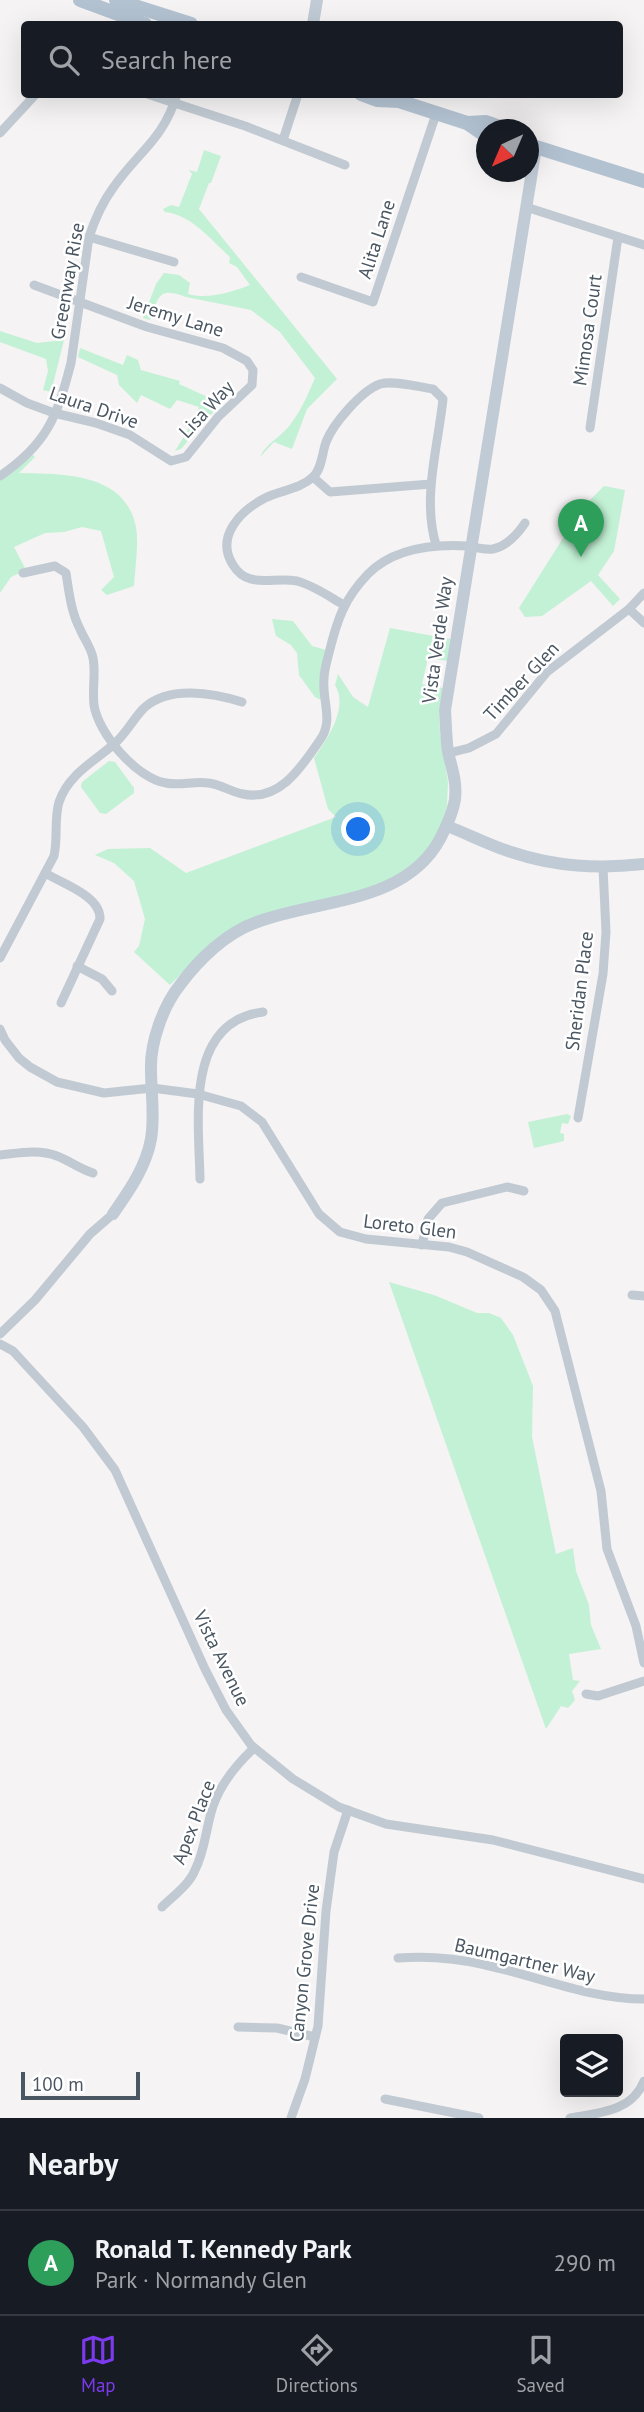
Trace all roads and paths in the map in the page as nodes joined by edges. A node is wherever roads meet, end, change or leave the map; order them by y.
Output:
1 (80, 0) edge
2 (116, 0) edge
3 (317, 0) edge
4 (137, 21) edge
5 (182, 21) edge
6 (314, 21) edge
7 (32, 98) edge
8 (297, 98) edge
9 (371, 98) edge
10 (395, 98) edge
11 (176, 99) edge
12 (436, 114) junction
13 (467, 123) junction
14 (476, 123) edge
15 (476, 129) edge
16 (0, 133) edge
17 (283, 140) junction
18 (539, 147) edge
19 (345, 165) dead end
20 (644, 181) edge
21 (528, 182) edge
22 (526, 207) junction
23 (89, 237) junction
24 (618, 237) junction
25 (644, 245) edge
26 (174, 262) dead end
27 (301, 277) dead end
28 (34, 285) dead end
29 (79, 302) junction
30 (253, 374) joint
31 (0, 388) edge
32 (54, 413) junction
33 (590, 428) dead end
34 (176, 461) joint
35 (0, 477) edge
36 (313, 477) junction
37 (430, 484) junction
38 (525, 523) dead end
39 (436, 545) junction
40 (471, 547) junction
41 (23, 573) dead end
42 (644, 593) edge
43 (344, 605) junction
44 (629, 609) junction
45 (644, 623) edge
46 (242, 702) dead end
47 (115, 744) junction
48 (449, 752) junction
49 (447, 826) junction
50 (644, 864) edge
51 (603, 867) junction
52 (45, 873) junction
53 (0, 958) edge
54 (77, 966) junction
55 (112, 991) dead end
56 (61, 1003) dead end
57 (263, 1012) dead end
58 (0, 1029) edge
59 (152, 1088) junction
60 (198, 1094) junction
61 (578, 1118) dead end
62 (0, 1155) edge
63 (93, 1173) dead end
64 (200, 1179) dead end
65 (524, 1191) dead end
66 (113, 1214) joint
67 (422, 1245) junction
68 (632, 1295) dead end
69 (644, 1296) edge
70 (0, 1334) edge
71 (0, 1344) edge
72 (644, 1662) edge
73 (644, 1681) edge
74 (586, 1694) dead end
75 (254, 1748) junction
76 (348, 1810) junction
77 (644, 1879) edge
78 (162, 1907) dead end
79 (398, 1958) dead end
80 (644, 1999) edge
81 (238, 2027) dead end
82 (315, 2037) junction
83 (644, 2081) edge
84 (385, 2099) dead end
85 (291, 2118) edge
86 (479, 2118) edge
87 (570, 2118) edge

1 - 4 main road
2 - 5 main road
3 - 6 street
7 - 16 street
8 - 17 street
9 - 10 main road
10 - 12 main road
11 - 17 street
11 - 23 street, Greenway Rise
12 - 13 main road
12 - 27 street, Alita Lane
13 - 14 main road
13 - 15 main road
17 - 19 street
18 - 20 main road
21 - 22 street, Vista Verde Way
22 - 24 street
22 - 40 street, Vista Verde Way
23 - 26 street
23 - 29 street, Greenway Rise
24 - 25 street
24 - 33 street, Mimosa Court
28 - 29 street, Jeremy Lane
29 - 30 street, Jeremy Lane
29 - 32 street, Greenway Rise
30 - 34 street, Lisa Way
31 - 32 street, Laura Drive
32 - 34 street, Laura Drive
32 - 35 street, Greenway Rise
36 - 37 street
36 - 37 street
36 - 43 street
37 - 39 street
38 - 40 street
39 - 40 street
39 - 43 street
40 - 48 street, Vista Verde Way
41 - 47 street
42 - 44 street, Timber Glen
43 - 47 street
44 - 45 street
44 - 48 street, Timber Glen
46 - 47 street
47 - 52 street
48 - 49 street, Vista Verde Way
49 - 51 street
49 - 59 street, Vista Verde Way
50 - 51 street
51 - 61 street, Sheridan Place
52 - 53 street
52 - 54 street
54 - 55 street
54 - 56 street
57 - 60 street
58 - 59 street, Loreto Glen
59 - 60 street, Loreto Glen
59 - 66 street, Vista Verde Way
60 - 64 street
60 - 67 street, Loreto Glen
62 - 63 street
65 - 67 street
66 - 70 street
67 - 72 street, Loreto Glen
68 - 69 street
71 - 75 street, Vista Avenue
73 - 74 street
75 - 76 street, Vista Avenue
75 - 78 street, Apex Place
76 - 77 street, Vista Avenue
76 - 82 street, Canyon Grove Drive
79 - 80 street, Baumgartner Way
81 - 82 street
82 - 85 street, Canyon Grove Drive
83 - 87 street
84 - 86 street

